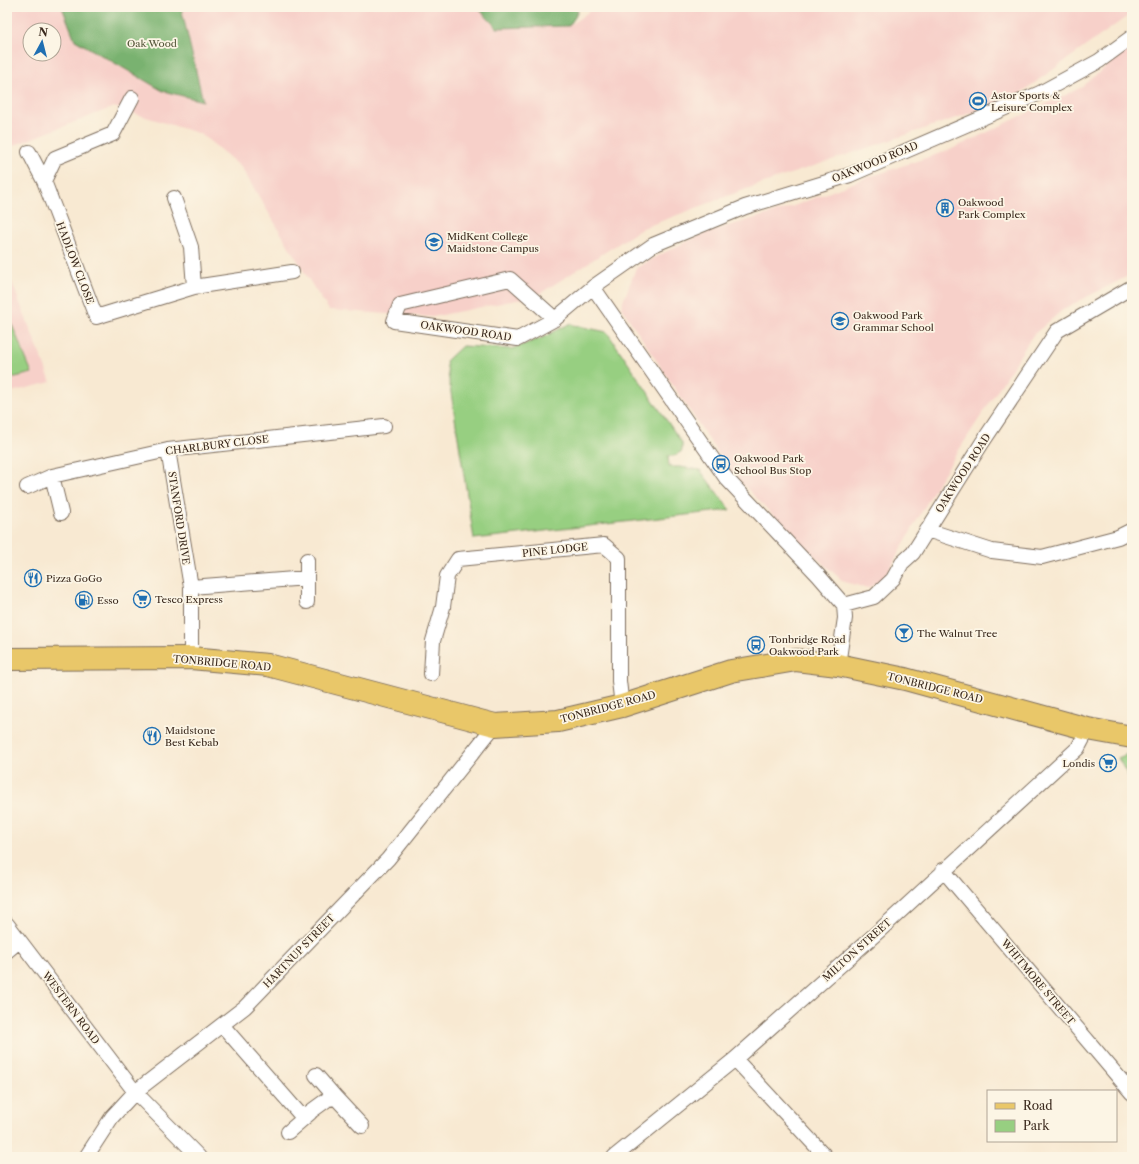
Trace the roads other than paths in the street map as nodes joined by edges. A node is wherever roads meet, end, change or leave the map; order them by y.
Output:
1 (1132, 37) edge
2 (132, 98) dead end
3 (29, 152) dead end
4 (44, 181) junction
5 (174, 198) dead end
6 (292, 272) dead end
7 (194, 287) junction
8 (593, 287) junction
9 (1132, 287) edge
10 (555, 319) junction
11 (384, 426) dead end
12 (168, 450) junction
13 (52, 476) junction
14 (27, 487) dead end
15 (61, 513) dead end
16 (927, 530) junction
17 (1132, 530) edge
18 (307, 560) dead end
19 (307, 578) junction
20 (191, 587) junction
21 (307, 602) dead end
22 (844, 605) junction
23 (191, 658) junction
24 (7, 659) edge
25 (838, 665) junction
26 (431, 674) dead end
27 (622, 706) junction
28 (495, 725) junction
29 (1088, 730) junction
30 (1132, 737) edge
31 (943, 870) junction
32 (7, 924) edge
33 (19, 941) junction
34 (7, 951) edge
35 (222, 1025) junction
36 (735, 1059) junction
37 (316, 1075) dead end
38 (135, 1092) junction
39 (1132, 1093) edge
40 (336, 1098) junction
41 (310, 1113) junction
42 (362, 1126) dead end
43 (288, 1132) dead end
44 (86, 1157) edge
45 (199, 1157) edge
46 (614, 1157) edge
47 (826, 1157) edge

1 - 8 street, OAKWOOD ROAD
2 - 4 street
3 - 4 street, HADLOW CLOSE
4 - 7 street, HADLOW CLOSE
5 - 7 street
6 - 7 street, HADLOW CLOSE
8 - 10 street, OAKWOOD ROAD
8 - 22 street
9 - 16 street, OAKWOOD ROAD
10 - 10 street, OAKWOOD ROAD
11 - 12 street, CHARLBURY CLOSE
12 - 13 street, CHARLBURY CLOSE
12 - 20 street, STANFORD DRIVE
13 - 14 street, CHARLBURY CLOSE
13 - 15 street
16 - 17 street
16 - 22 street, OAKWOOD ROAD
18 - 19 street
19 - 20 street
19 - 21 street
20 - 23 street, STANFORD DRIVE
22 - 25 street
23 - 24 main road, TONBRIDGE ROAD
23 - 28 main road, TONBRIDGE ROAD
25 - 27 main road, TONBRIDGE ROAD
25 - 29 main road, TONBRIDGE ROAD
26 - 27 street, PINE LODGE
27 - 28 main road, TONBRIDGE ROAD
28 - 35 street, HARTNUP STREET
29 - 30 main road, TONBRIDGE ROAD
29 - 31 street, MILTON STREET
31 - 36 street, MILTON STREET
31 - 39 street, WHITMORE STREET
32 - 33 street, WESTERN ROAD
33 - 34 street
33 - 38 street, WESTERN ROAD
35 - 38 street, HARTNUP STREET
35 - 41 street
36 - 46 street, MILTON STREET
36 - 47 street
37 - 40 street
38 - 44 street, HARTNUP STREET
38 - 45 street, WESTERN ROAD
40 - 41 street
40 - 42 street
41 - 43 street

